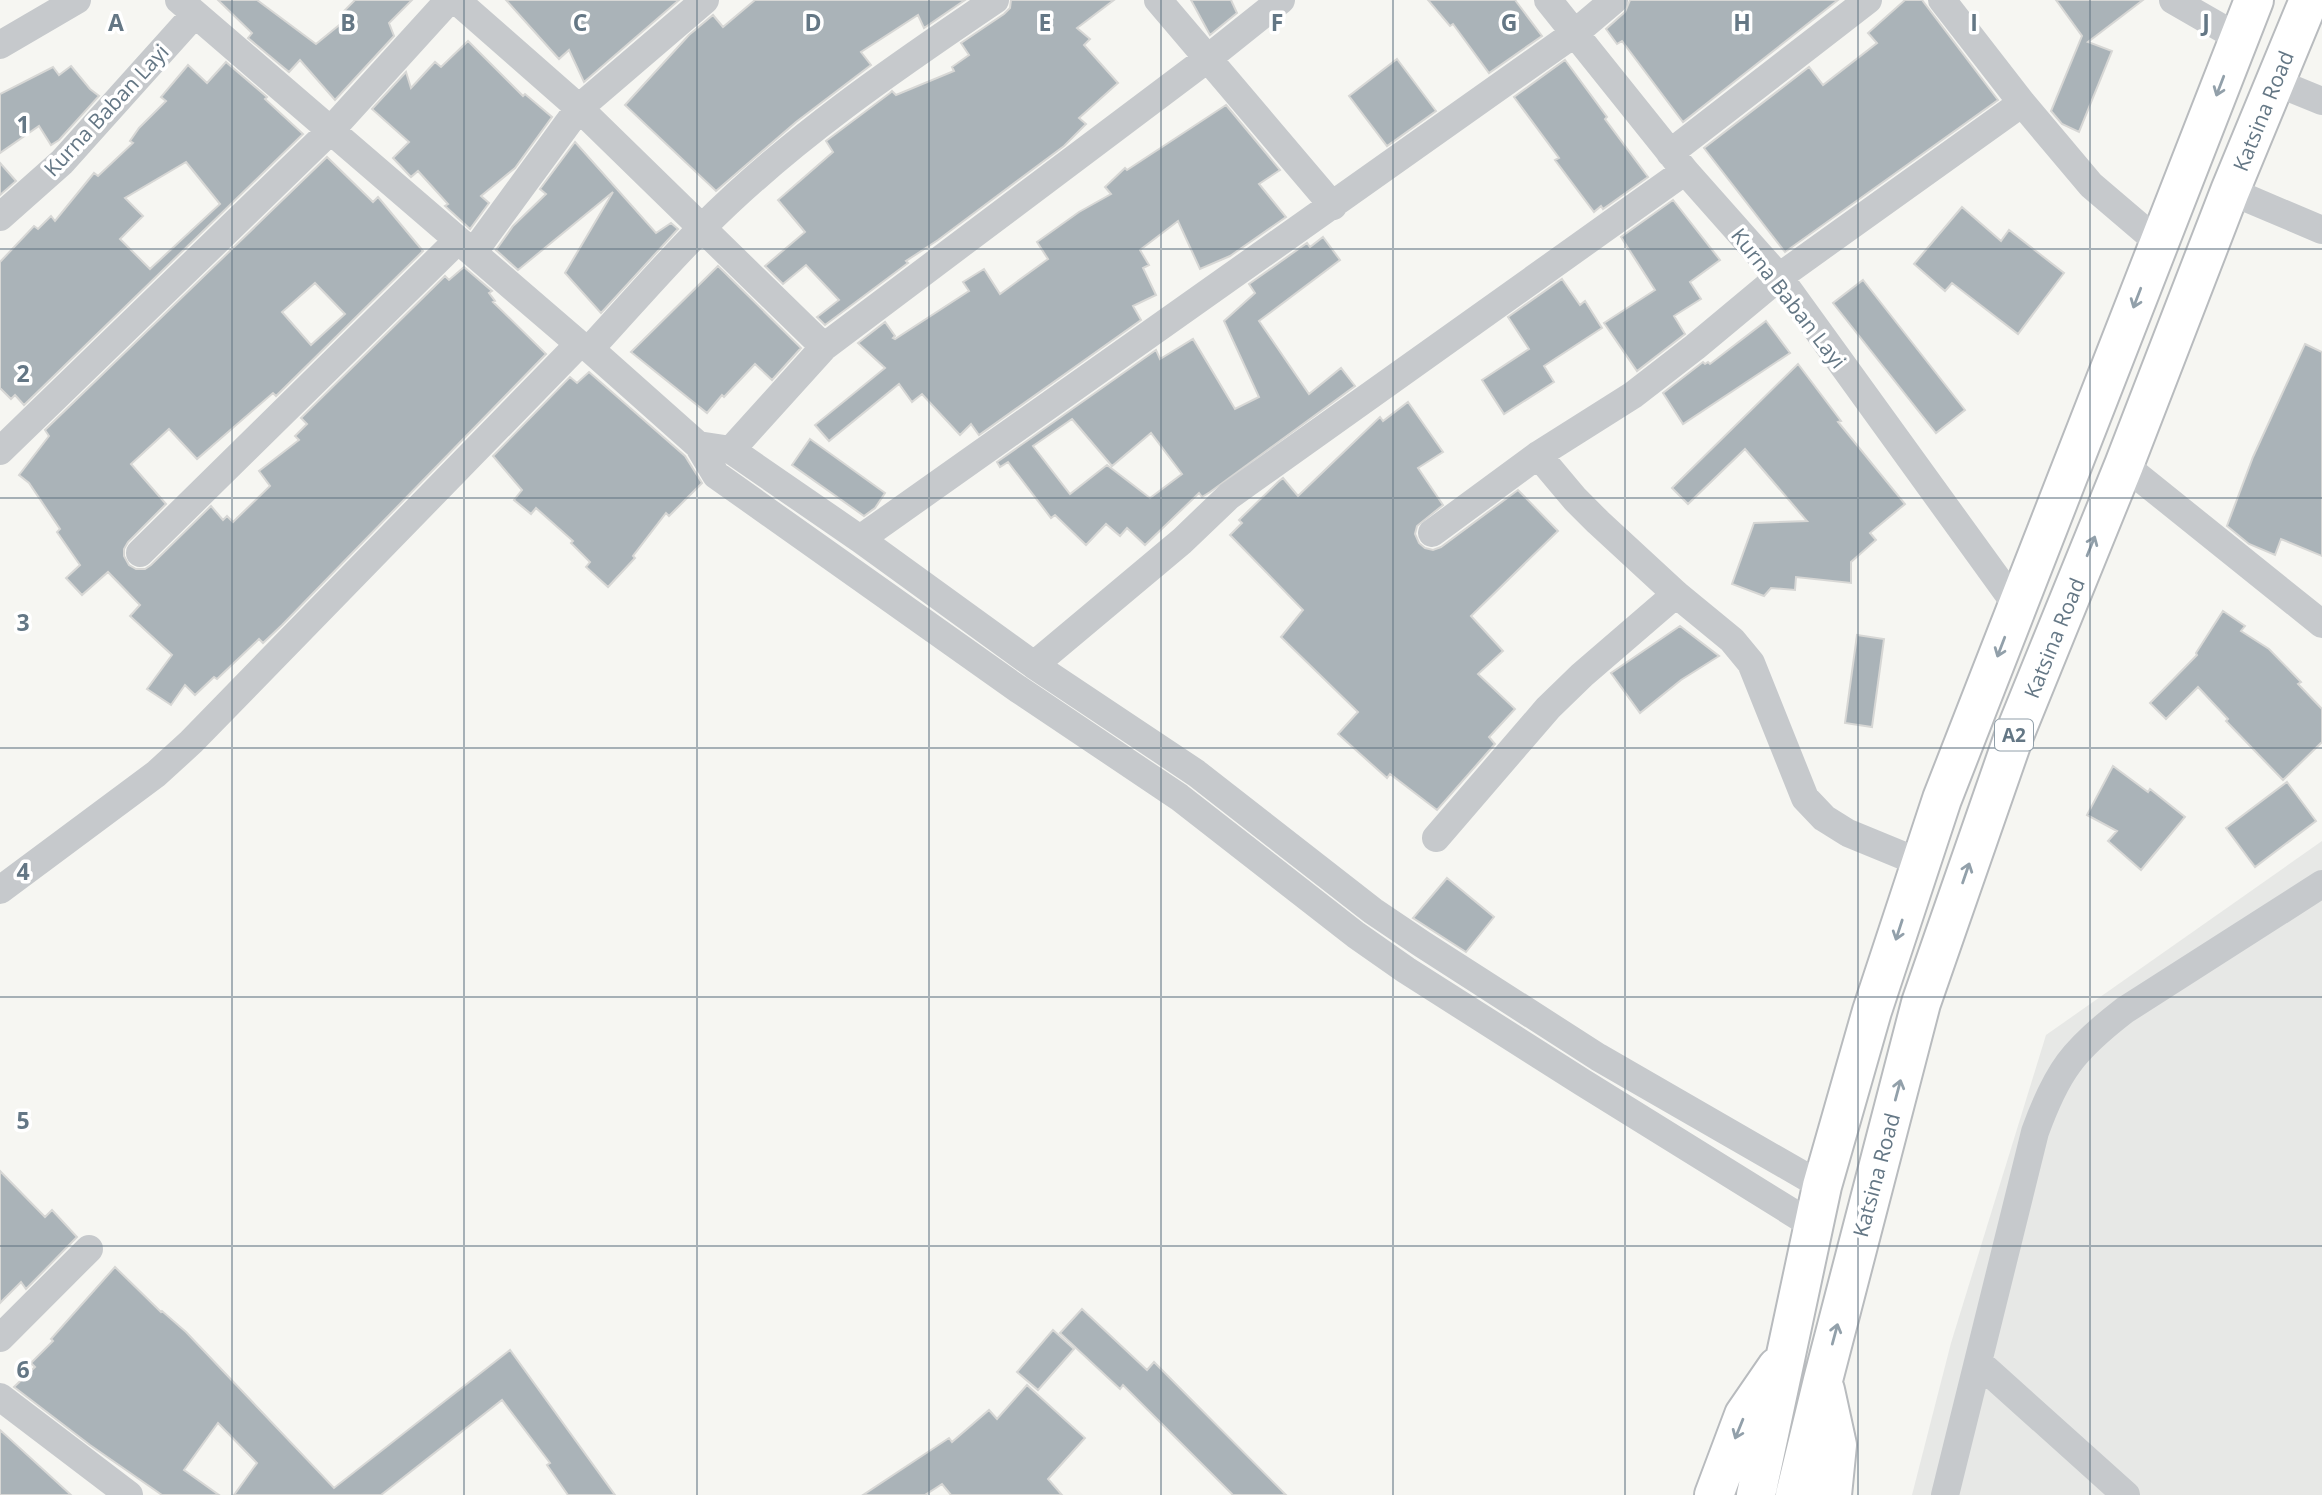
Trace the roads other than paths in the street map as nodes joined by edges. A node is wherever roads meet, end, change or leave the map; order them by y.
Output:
1 (77, 0) edge
2 (449, 0) edge
3 (456, 0) edge
4 (705, 0) edge
5 (995, 0) edge
6 (1158, 0) edge
7 (1281, 0) edge
8 (1548, 0) edge
9 (1614, 0) edge
10 (1868, 0) edge
11 (1942, 0) edge
12 (2173, 0) edge
13 (2254, 0) edge
14 (2309, 0) edge
15 (187, 7) edge
16 (1574, 33) junction
17 (2239, 38) junction
18 (0, 45) edge
19 (1207, 58) junction
20 (2275, 82) junction
21 (2322, 101) edge
22 (2022, 103) junction
23 (579, 108) junction
24 (330, 131) junction
25 (1677, 162) junction
26 (2230, 191) junction
27 (1333, 206) junction
28 (0, 217) edge
29 (703, 227) junction
30 (2322, 230) edge
31 (2159, 243) junction
32 (466, 247) junction
33 (1779, 277) junction
34 (585, 347) junction
35 (824, 347) junction
36 (698, 445) junction
37 (731, 450) junction
38 (0, 451) edge
39 (1538, 454) junction
40 (2124, 465) junction
41 (1432, 533) dead end
42 (860, 539) junction
43 (140, 553) dead end
44 (1676, 594) junction
45 (2017, 606) junction
46 (2322, 624) edge
47 (1034, 665) junction
48 (1436, 838) dead end
49 (1921, 863) junction
50 (2322, 884) edge
51 (0, 890) edge
52 (1822, 1186) junction
53 (1814, 1226) junction
54 (89, 1250) dead end
55 (0, 1338) edge
56 (1788, 1350) junction
57 (1978, 1362) junction
58 (1823, 1380) junction
59 (0, 1397) edge
60 (113, 1491) edge
61 (1714, 1495) edge
62 (1756, 1495) edge
63 (1795, 1495) edge
64 (1832, 1495) edge
65 (1945, 1495) edge
66 (2126, 1495) edge

1 - 18 street
2 - 24 street
3 - 23 street
4 - 23 street
5 - 29 street
6 - 19 street
7 - 19 street
8 - 16 street, Kurna Baban Layi
9 - 16 street
10 - 25 street
11 - 22 street
12 - 17 street
13 - 17 highway, A2
14 - 20 highway, Katsina Road / A2
15 - 24 street
15 - 28 street, Kurna Baban Layi
16 - 25 street, Kurna Baban Layi
16 - 27 street
17 -> 31 highway, A2
19 - 27 street
19 - 35 street
20 - 21 street
20 - 26 highway, Katsina Road / A2
22 - 31 street
22 - 33 street
23 - 29 street
23 - 32 street
24 - 32 street
24 - 38 street
25 - 33 street, Kurna Baban Layi
25 - 47 street
26 - 30 street
26 - 40 highway, Katsina Road / A2
27 - 42 street
29 - 34 street
29 - 35 street
31 -> 45 highway, A2
32 - 34 street
32 - 43 street
33 - 39 street
33 - 45 street, Kurna Baban Layi
34 - 36 street
34 - 51 street
35 - 37 street
36 - 37 street
36 - 53 street
37 - 42 street
39 - 41 street
39 - 44 street
40 - 46 street
58 -> 40 highway, Katsina Road / A2
42 - 47 street
44 - 48 street
44 - 49 street
45 -> 49 highway, A2
47 - 52 street
49 -> 52 highway, A2
50 - 57 street
52 - 53 highway, A2
53 - 56 highway, A2
54 - 55 street
56 -> 61 highway
56 - 62 highway, A2
57 - 65 street
57 - 66 street
58 - 63 highway, Katsina Road / A2
58 - 64 highway
59 - 60 street

